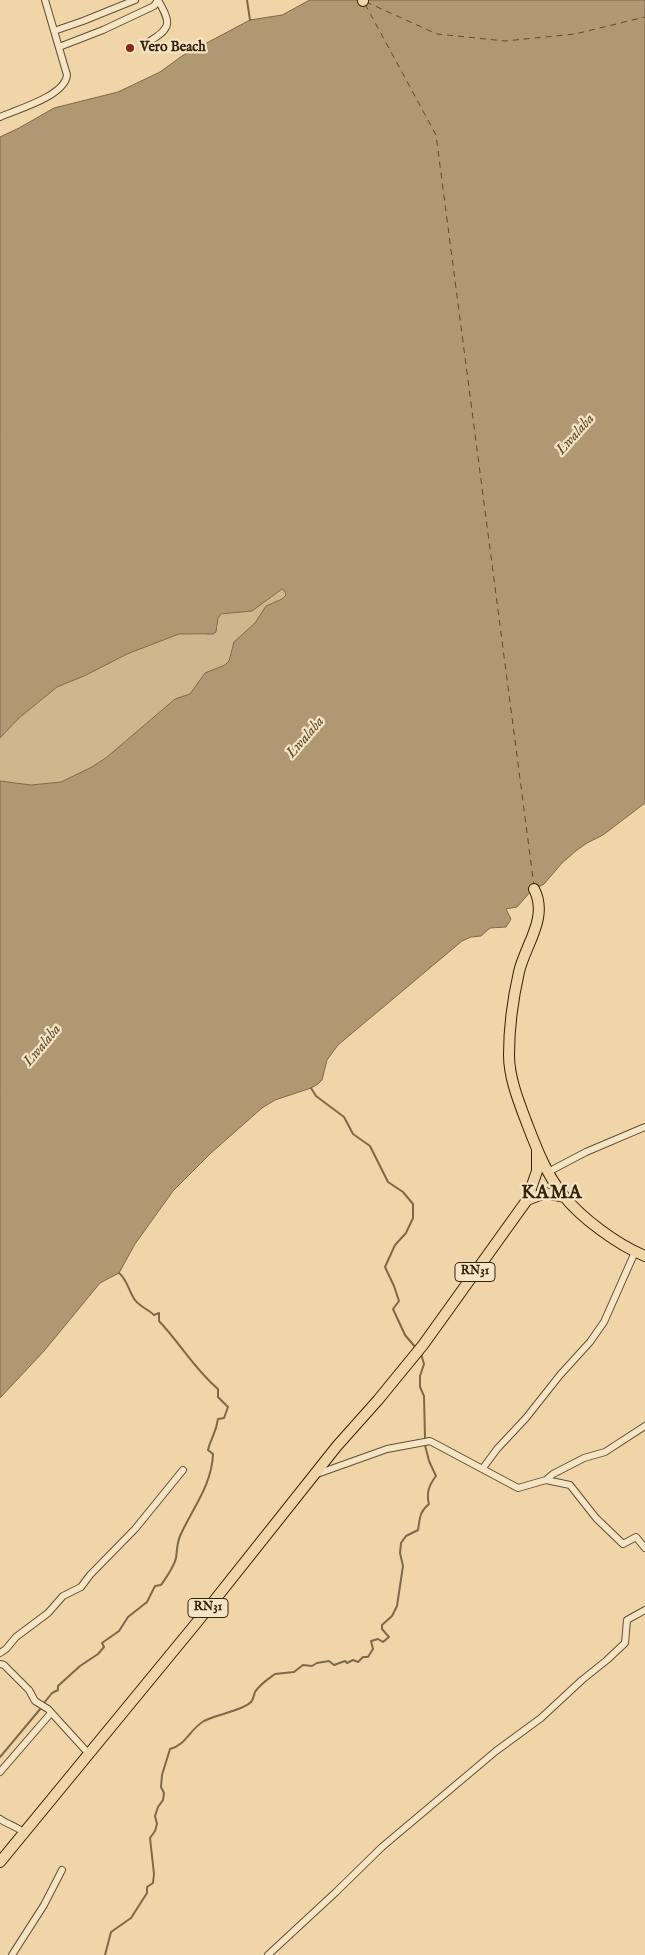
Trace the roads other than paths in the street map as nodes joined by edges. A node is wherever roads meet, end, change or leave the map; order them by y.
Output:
1 (46, 0) edge
2 (135, 0) edge
3 (158, 0) edge
4 (54, 30) junction
5 (150, 41) dead end
6 (59, 47) junction
7 (0, 117) edge
8 (534, 889) dead end
9 (645, 1127) edge
10 (537, 1150) junction
11 (548, 1172) junction
12 (564, 1197) junction
13 (527, 1200) junction
14 (635, 1252) junction
15 (645, 1256) edge
16 (645, 1426) edge
17 (483, 1468) junction
18 (182, 1470) dead end
19 (316, 1474) junction
20 (546, 1480) junction
21 (645, 1548) edge
22 (645, 1610) edge
23 (0, 1653) edge
24 (0, 1664) edge
25 (51, 1712) junction
26 (89, 1754) junction
27 (0, 1772) edge
28 (0, 1819) edge
29 (24, 1833) junction
30 (0, 1862) edge
31 (62, 1870) dead end
32 (12, 1955) edge
33 (268, 1955) edge

1 - 4 street
2 - 4 street
3 - 5 street
3 - 6 street
4 - 6 street
6 - 7 street
8 - 10 main road
9 - 11 street
10 - 11 main road
10 - 13 main road
11 - 12 main road
12 - 13 main road
12 - 14 main road
13 - 19 main road, RN31
14 - 15 main road
14 - 17 street
16 - 20 street
17 - 19 street
17 - 20 street
18 - 23 street
19 - 26 main road, RN31
20 - 21 street
22 - 33 street
24 - 25 street
25 - 26 street
25 - 27 street
26 - 29 main road, RN31
28 - 29 street
29 - 30 main road, RN31
31 - 32 street

